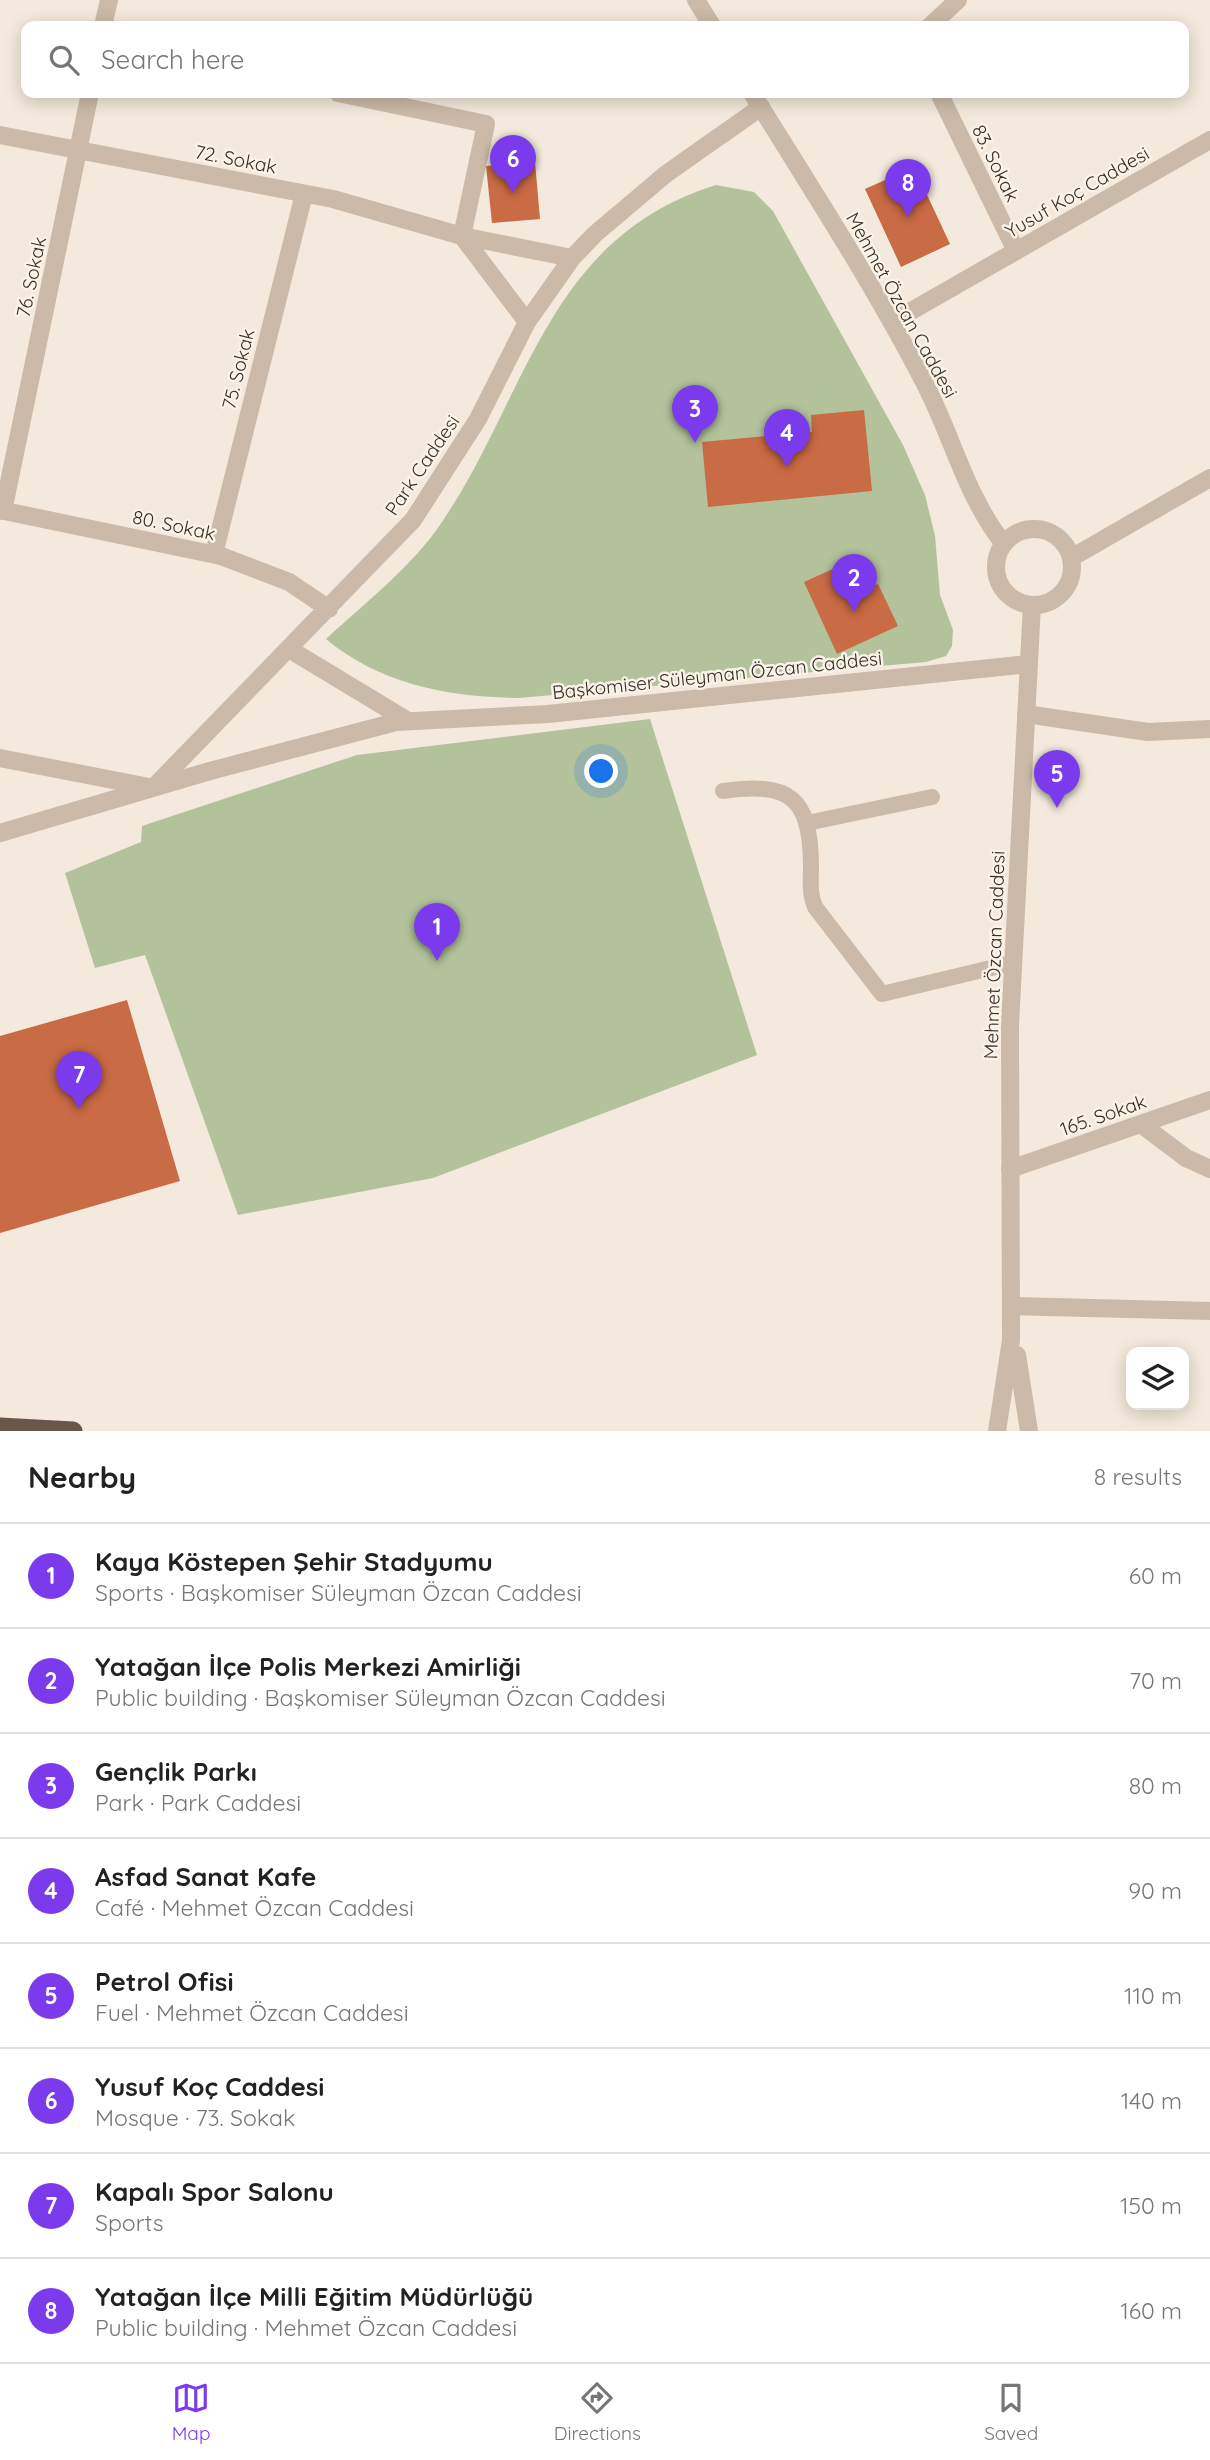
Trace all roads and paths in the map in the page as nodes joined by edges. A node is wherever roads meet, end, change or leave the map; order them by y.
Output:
1 (108, 0) edge
2 (696, 0) edge
3 (958, 0) edge
4 (104, 21) edge
5 (709, 21) edge
6 (935, 21) edge
7 (89, 98) edge
8 (362, 98) edge
9 (941, 98) edge
10 (757, 100) edge
11 (0, 135) edge
12 (1210, 139) edge
13 (79, 150) junction
14 (304, 194) junction
15 (462, 236) junction
16 (1016, 251) junction
17 (572, 258) junction
18 (527, 322) junction
19 (892, 323) junction
20 (1210, 478) edge
21 (2, 511) edge
22 (1004, 544) junction
23 (214, 554) junction
24 (1071, 558) junction
25 (1032, 606) junction
26 (329, 609) junction
27 (289, 649) junction
28 (1029, 664) junction
29 (1026, 714) junction
30 (408, 721) junction
31 (1210, 729) edge
32 (0, 758) edge
33 (152, 788) junction
34 (723, 791) dead end
35 (932, 797) dead end
36 (807, 823) junction
37 (0, 833) edge
38 (1012, 963) junction
39 (1210, 1101) edge
40 (1142, 1124) junction
41 (1010, 1169) junction
42 (1210, 1169) edge
43 (1012, 1306) junction
44 (1210, 1311) edge
45 (0, 1427) edge
46 (73, 1431) edge
47 (997, 1431) edge
48 (1029, 1431) edge

1 - 4 street
2 - 5 street
3 - 6 street
7 - 13 street, 76. Sokak
8 - 15 street
9 - 16 street, 83. Sokak
10 - 17 street, Park Caddesi
10 - 19 street, Mehmet Özcan Caddesi
11 - 13 street, 72. Sokak
12 - 16 street, Yusuf Koç Caddesi
13 - 14 street, 72. Sokak
13 - 21 street, 76. Sokak
14 - 15 street, 72. Sokak
14 - 23 street, 75. Sokak
15 - 17 street, 72. Sokak
15 - 18 street
16 - 19 street, Yusuf Koç Caddesi
17 - 18 street, Park Caddesi
18 - 26 street, Park Caddesi
19 - 22 street, Mehmet Özcan Caddesi
20 - 24 street
21 - 23 street, 80. Sokak
22 - 24 street
22 - 25 street
23 - 26 street, 80. Sokak
24 - 25 street
25 - 28 street, Mehmet Özcan Caddesi
26 - 27 street, Park Caddesi
27 - 30 street
27 - 33 street, Park Caddesi
28 - 29 street, Mehmet Özcan Caddesi
28 - 30 street, Başkomiser Süleyman Özcan Caddesi
29 - 31 street
29 - 38 street, Mehmet Özcan Caddesi
30 - 33 street, Başkomiser Süleyman Özcan Caddesi
32 - 33 street
33 - 37 street, Park Caddesi
34 - 36 lane
35 - 36 lane
36 - 38 lane
38 - 41 street, Mehmet Özcan Caddesi
39 - 40 street, 165. Sokak
40 - 41 street, 165. Sokak
40 - 42 street
41 - 43 street, Mehmet Özcan Caddesi
43 - 44 street
43 - 47 street, Mehmet Özcan Caddesi
43 - 48 street, Mehmet Özcan Caddesi
45 - 46 highway

